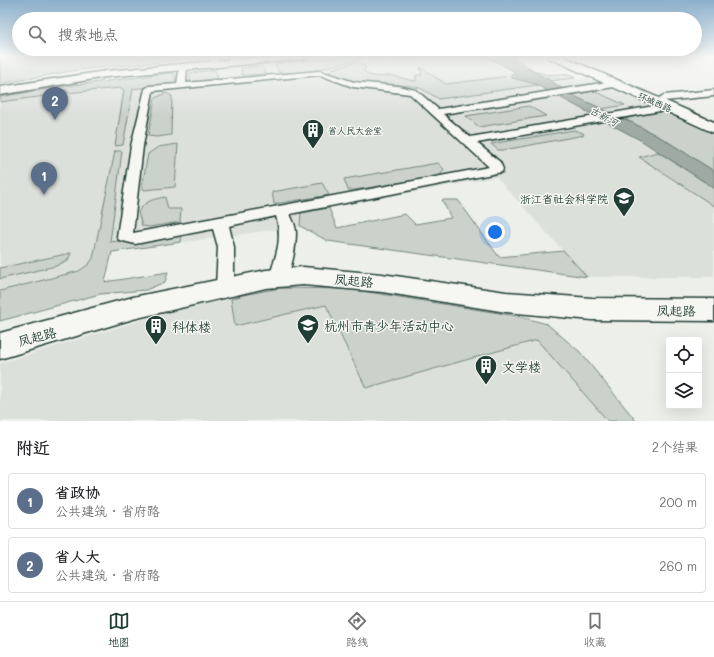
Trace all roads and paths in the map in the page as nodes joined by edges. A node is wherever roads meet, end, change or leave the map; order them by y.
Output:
1 (95, 76) edge
2 (182, 76) edge
3 (233, 76) edge
4 (333, 76) edge
5 (596, 76) edge
6 (610, 76) edge
7 (614, 84) junction
8 (181, 86) junction
9 (0, 90) edge
10 (714, 93) edge
11 (665, 102) junction
12 (435, 112) junction
13 (714, 119) edge
14 (714, 128) edge
15 (468, 141) junction
16 (282, 211) junction
17 (220, 223) junction
18 (278, 278) junction
19 (225, 288) junction
20 (714, 310) edge
21 (0, 346) edge

1 - 9 street
2 - 8 street
3 - 8 street
4 - 12 street
5 - 7 main road, 环城西路
6 - 11 main road, 环城西路
7 - 11 main road, 环城西路
7 - 12 street
8 - 17 street
10 - 11 street
11 - 13 main road, 环城西路
11 - 14 main road, 环城西路
11 - 15 street
12 - 15 street
15 - 16 street
16 - 17 street
16 - 18 street
17 - 19 street
18 - 19 street, 凤起路
18 - 20 street, 凤起路
19 - 21 street, 凤起路

